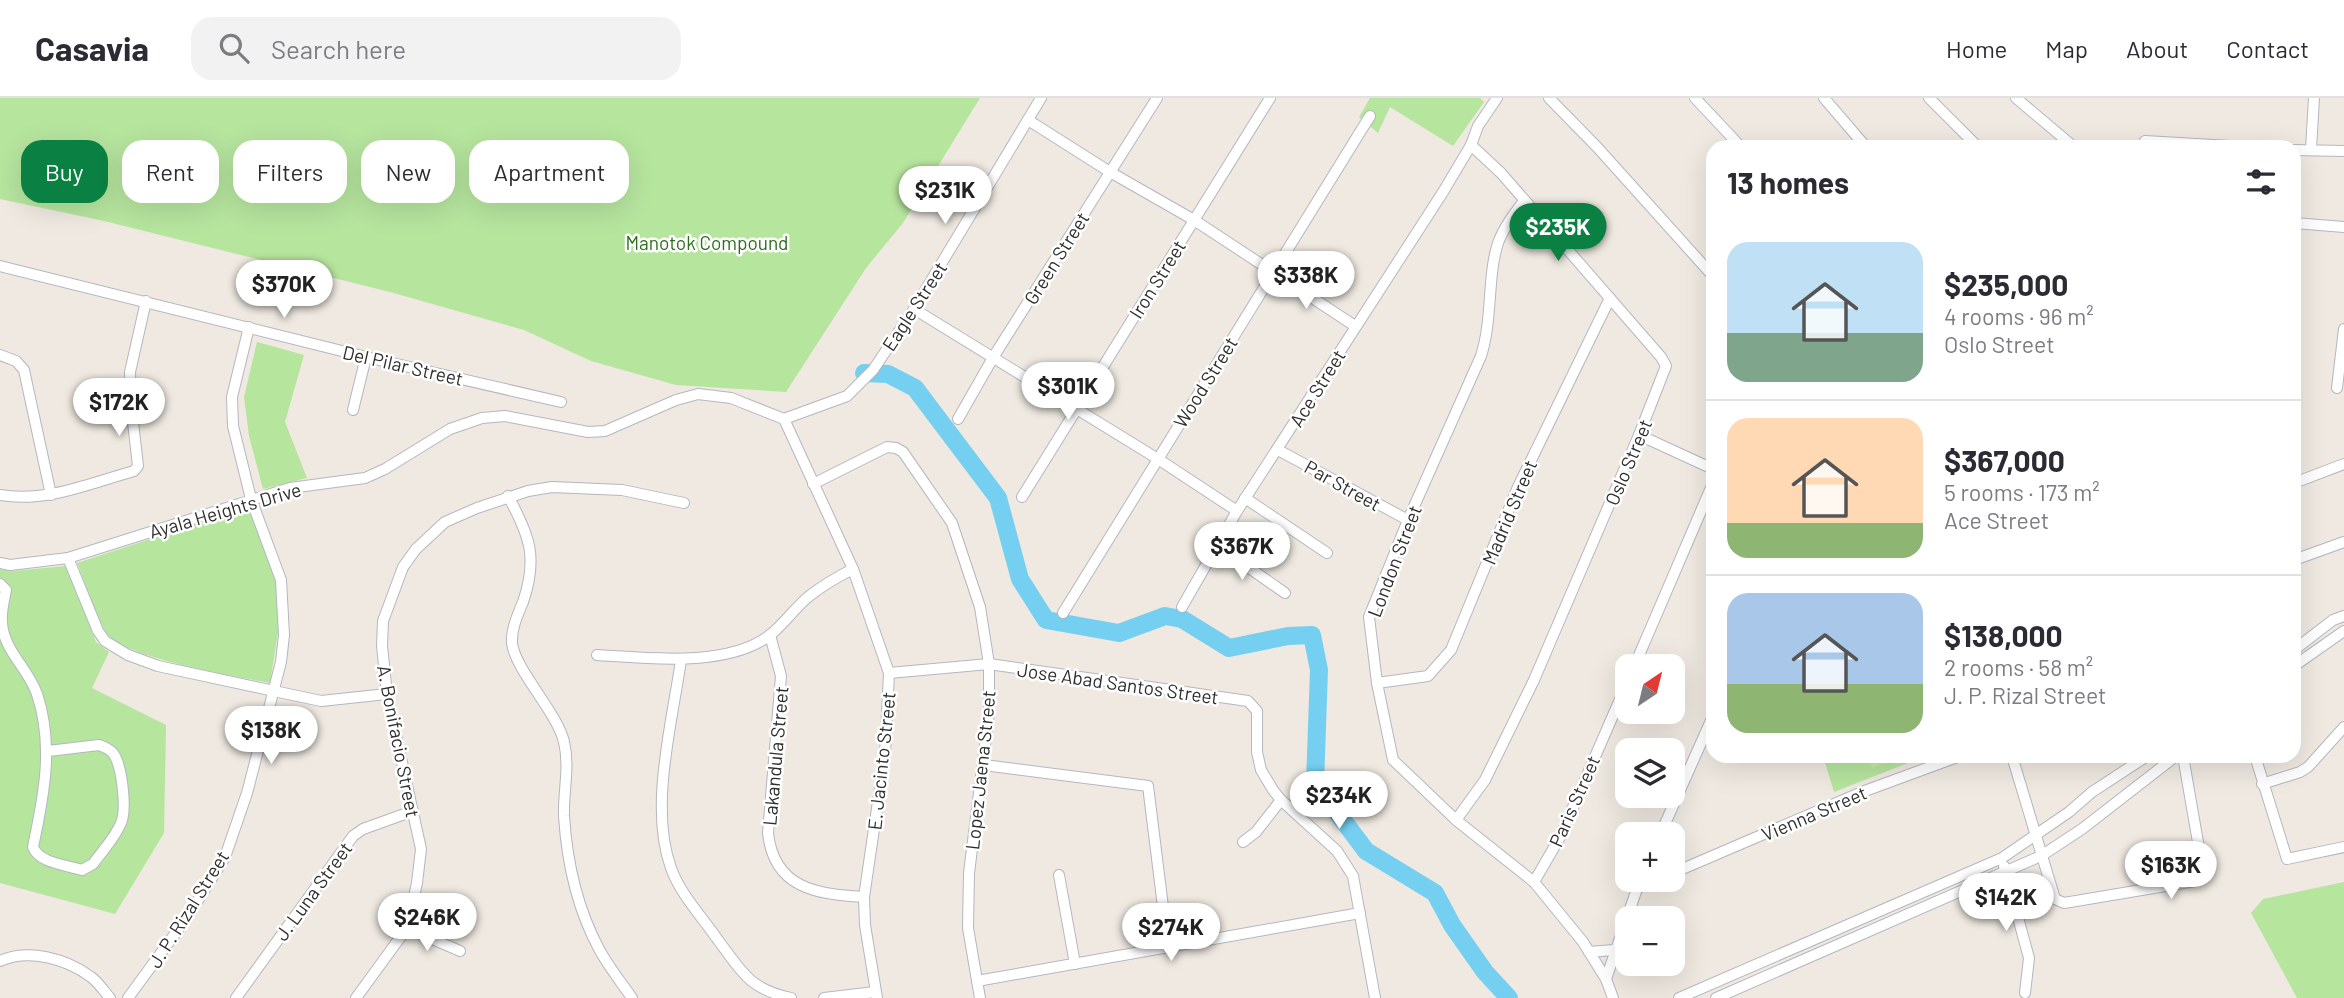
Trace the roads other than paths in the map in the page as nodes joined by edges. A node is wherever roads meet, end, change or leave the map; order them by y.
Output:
1 (1041, 98) edge
2 (1157, 98) edge
3 (1270, 98) edge
4 (1497, 98) edge
5 (1549, 98) edge
6 (1695, 98) edge
7 (1824, 98) edge
8 (1929, 98) edge
9 (2016, 98) edge
10 (2314, 98) edge
11 (1370, 116) dead end
12 (1028, 120) junction
13 (1734, 140) edge
14 (1860, 140) edge
15 (1971, 140) edge
16 (2066, 140) edge
17 (1471, 145) junction
18 (2311, 149) junction
19 (2301, 150) edge
20 (2344, 151) edge
21 (1110, 172) junction
22 (1524, 201) junction
23 (1194, 220) junction
24 (2301, 224) edge
25 (2344, 227) edge
26 (0, 266) edge
27 (1706, 268) edge
28 (1274, 271) junction
29 (1610, 298) junction
30 (146, 301) junction
31 (914, 309) junction
32 (1355, 326) junction
33 (249, 327) junction
34 (2344, 329) edge
35 (0, 355) edge
36 (994, 356) junction
37 (366, 357) junction
38 (2337, 388) dead end
39 (561, 402) dead end
40 (1077, 409) junction
41 (353, 410) dead end
42 (784, 419) junction
43 (958, 419) dead end
44 (1639, 435) junction
45 (1278, 450) junction
46 (1158, 459) junction
47 (2344, 464) edge
48 (1706, 466) edge
49 (2301, 480) edge
50 (813, 484) junction
51 (0, 495) edge
52 (51, 495) junction
53 (508, 496) junction
54 (1022, 497) dead end
55 (1245, 498) junction
56 (251, 499) junction
57 (1706, 499) edge
58 (684, 503) dead end
59 (1237, 511) junction
60 (1408, 520) junction
61 (2344, 542) edge
62 (1218, 546) junction
63 (1327, 553) dead end
64 (2301, 557) edge
65 (68, 558) junction
66 (0, 563) edge
67 (853, 569) junction
68 (0, 584) edge
69 (1285, 593) dead end
70 (1182, 607) dead end
71 (1063, 613) dead end
72 (2344, 616) edge
73 (2344, 631) edge
74 (770, 635) junction
75 (2301, 645) edge
76 (597, 654) dead end
77 (1640, 654) edge
78 (681, 660) junction
79 (2301, 661) edge
80 (989, 664) junction
81 (889, 673) junction
82 (1377, 683) junction
83 (274, 691) junction
84 (387, 694) junction
85 (1615, 711) edge
86 (2344, 727) edge
87 (1706, 732) edge
88 (48, 751) junction
89 (1941, 763) edge
90 (2014, 763) edge
91 (2136, 763) edge
92 (2167, 763) edge
93 (2184, 763) edge
94 (2257, 763) edge
95 (984, 765) junction
96 (2262, 784) junction
97 (1281, 800) junction
98 (413, 811) junction
99 (1456, 820) junction
100 (1666, 822) edge
101 (2036, 834) junction
102 (1243, 842) dead end
103 (2344, 847) edge
104 (2041, 856) junction
105 (2002, 858) junction
106 (1685, 868) edge
107 (2006, 872) junction
108 (1059, 875) dead end
109 (1534, 882) junction
110 (1635, 892) edge
111 (864, 897) junction
112 (1360, 914) junction
113 (1846, 927) junction
114 (407, 928) junction
115 (1851, 938) junction
116 (1168, 947) junction
117 (1614, 950) junction
118 (460, 951) dead end
119 (1589, 952) junction
120 (0, 961) edge
121 (1075, 964) junction
122 (1606, 979) junction
123 (977, 981) junction
124 (2025, 993) dead end
125 (876, 995) edge
126 (110, 998) edge
127 (128, 998) edge
128 (236, 998) edge
129 (356, 998) edge
130 (632, 998) edge
131 (790, 998) edge
132 (824, 998) edge
133 (980, 998) edge
134 (1375, 998) edge
135 (1613, 998) edge
136 (1679, 998) edge
137 (1716, 998) edge

1 - 12 street, Eagle Street
2 - 21 street, Green Street
3 - 23 street, Iron Street
4 - 17 street, Ace Street
5 - 27 street
6 - 13 street
7 - 14 street
8 - 15 street
9 - 16 street
10 - 18 street
11 - 28 street, Wood Street
12 - 21 street
12 - 31 street, Eagle Street
17 - 22 street, Oslo Street
17 - 32 street, Ace Street
18 - 19 street
18 - 20 street
21 - 23 street
21 - 36 street, Green Street
22 - 29 street, Oslo Street
22 - 60 street, London Street
23 - 28 street
23 - 40 street, Iron Street
24 - 25 street
26 - 30 street, Del Pilar Street
28 - 32 street
28 - 46 street, Wood Street
29 - 44 street, Oslo Street
29 - 82 street, Madrid Street
30 - 33 street, Del Pilar Street
30 - 52 street
31 - 36 street
31 - 42 street, Eagle Street
32 - 45 street, Ace Street
33 - 37 street, Del Pilar Street
33 - 56 street, J. P. Rizal Street
34 - 38 street
35 - 52 street
36 - 40 street
36 - 43 street, Green Street
37 - 39 street, Del Pilar Street
37 - 41 street
40 - 46 street
40 - 54 street, Iron Street
42 - 50 street, E. Jacinto Street
42 - 56 street, Ayala Heights Drive
44 - 48 street
44 - 99 street, Oslo Street
45 - 55 street, Ace Street
45 - 60 street, Par Street
46 - 59 street
46 - 71 street, Wood Street
47 - 49 street
50 - 67 street, E. Jacinto Street
50 - 80 street, Lopez Jaena Street
51 - 52 street
53 - 58 street, A. Bonifacio Street
53 - 84 street, A. Bonifacio Street
53 - 130 street
55 - 59 street, Ace Street
55 - 63 street
56 - 65 street, Ayala Heights Drive
56 - 83 street, J. P. Rizal Street
57 - 77 street
59 - 62 street, Ace Street
60 - 82 street, London Street
61 - 64 street
62 - 69 street
62 - 70 street, Ace Street
65 - 66 street, Ayala Heights Drive
65 - 83 street
67 - 74 street
67 - 81 street, E. Jacinto Street
68 - 88 street
72 - 75 street
73 - 79 street
74 - 78 street
74 - 111 street, Lakandula Street
76 - 78 street
78 - 131 street
80 - 81 street, Jose Abad Santos Street
80 - 95 street, Lopez Jaena Street
80 - 97 street, Jose Abad Santos Street
81 - 111 street, E. Jacinto Street
82 - 99 street, London Street
83 - 84 street
83 - 127 street, J. P. Rizal Street
84 - 98 street, A. Bonifacio Street
85 - 109 street, Paris Street
86 - 96 street
87 - 100 street
88 - 88 street
89 - 106 street, Vienna Street
90 - 101 street
91 - 101 street
92 - 104 street
93 - 104 street
94 - 96 street
95 - 116 street
95 - 123 street, Lopez Jaena Street
96 - 103 street
97 - 102 street
97 - 112 street
98 - 114 street, A. Bonifacio Street
98 - 128 street, J. Luna Street
99 - 109 street, London Street
101 - 104 street
101 - 105 street
104 - 107 street
105 - 107 street
105 - 113 street
107 - 115 street
107 - 124 street
108 - 121 street
109 - 119 street, London Street
110 - 117 street
111 - 125 street, E. Jacinto Street
112 - 116 street
112 - 134 street
113 - 115 street
113 - 136 street
114 - 118 street
114 - 129 street, A. Bonifacio Street
115 - 137 street
116 - 121 street
117 - 119 street
117 - 122 street
119 - 122 street, London Street
120 - 126 street
121 - 123 street
122 - 135 street, London Street
123 - 133 street, Lopez Jaena Street
125 - 132 street

